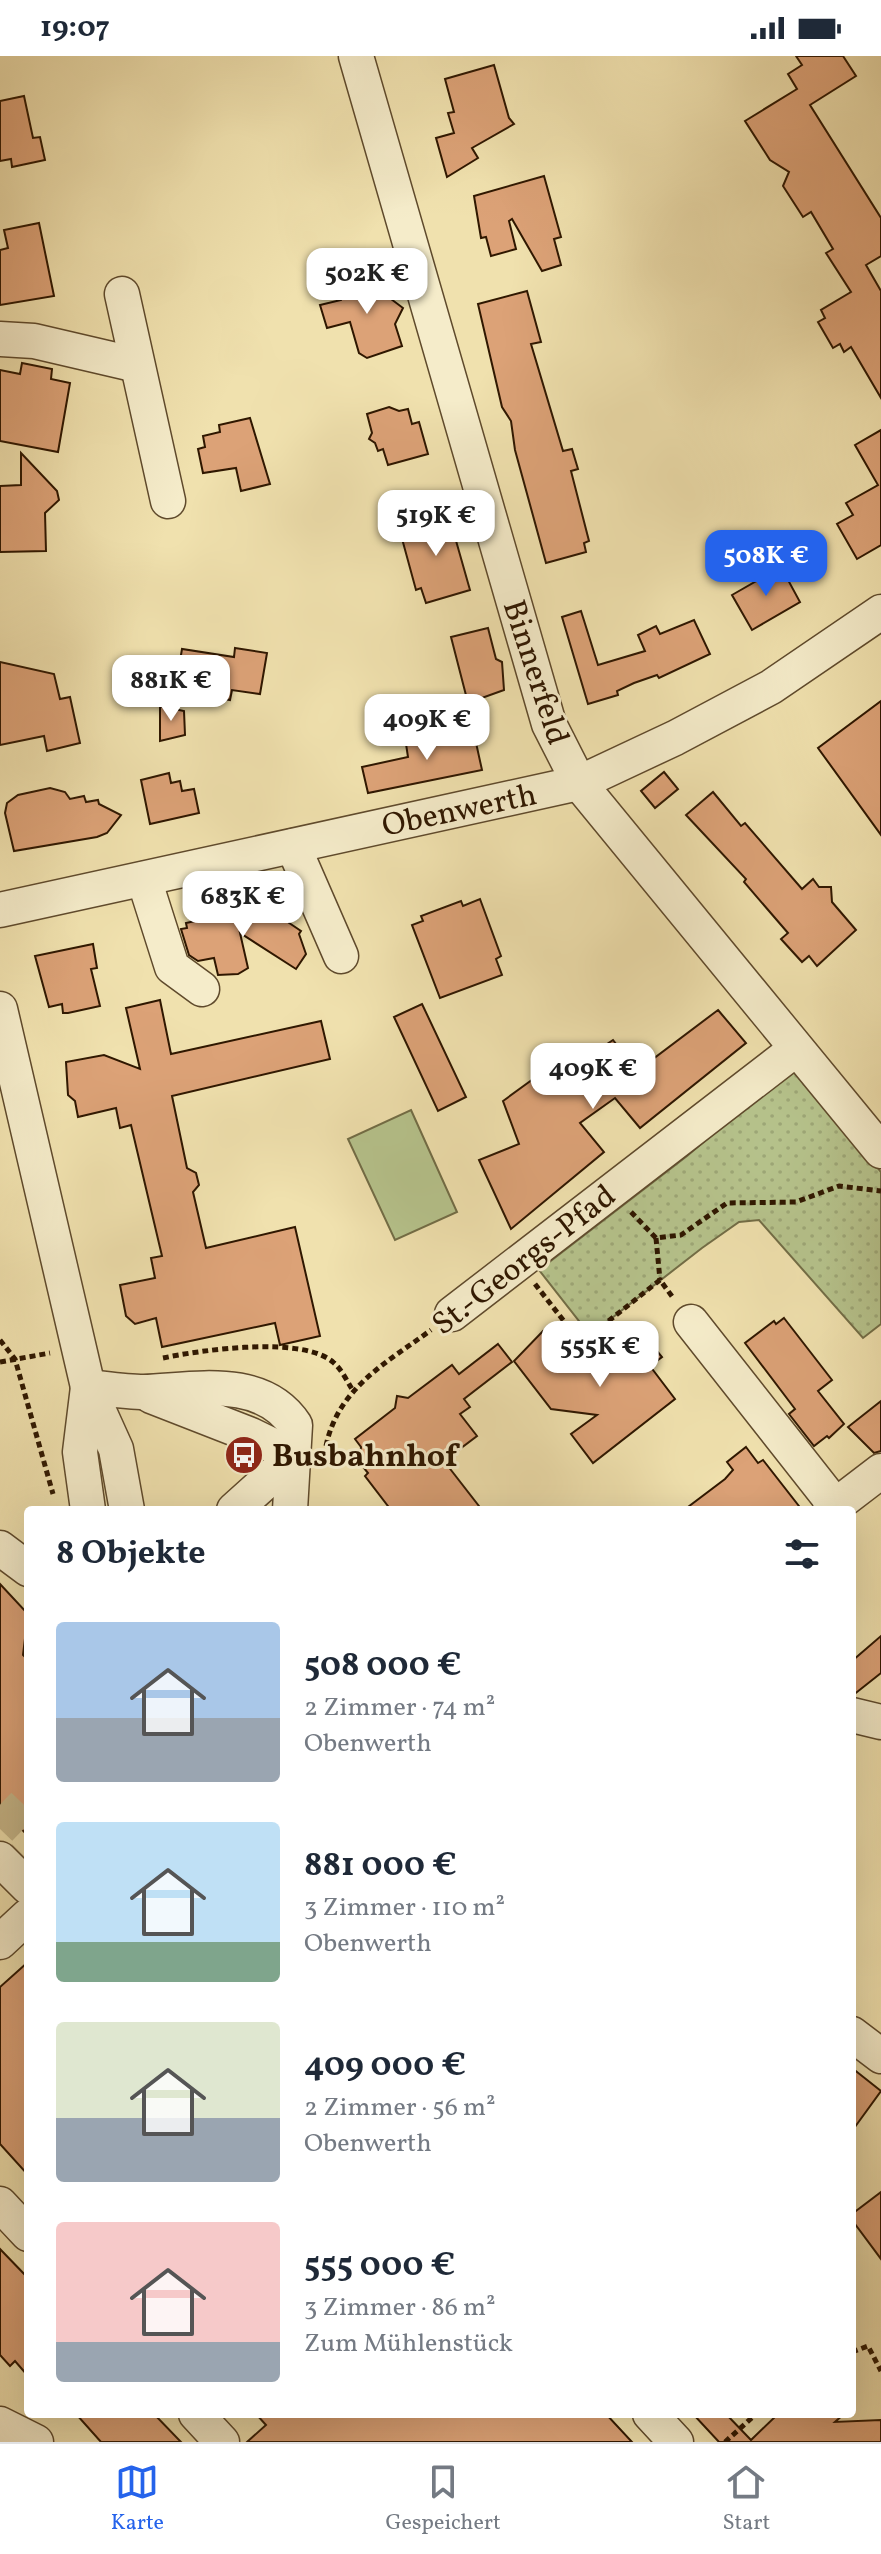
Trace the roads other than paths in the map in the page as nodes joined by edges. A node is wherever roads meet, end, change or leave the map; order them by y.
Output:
1 (356, 56) edge
2 (122, 294) dead end
3 (0, 339) edge
4 (137, 365) junction
5 (168, 501) dead end
6 (881, 612) edge
7 (579, 783) junction
8 (293, 846) junction
9 (144, 879) junction
10 (0, 910) edge
11 (341, 956) dead end
12 (202, 989) dead end
13 (0, 1009) edge
14 (796, 1049) junction
15 (881, 1151) edge
16 (452, 1314) road end
17 (691, 1322) road end
18 (88, 1387) junction
19 (309, 1457) junction
20 (881, 1471) edge
21 (87, 1506) edge
22 (126, 1506) edge
23 (240, 1506) edge
24 (290, 1506) edge
25 (830, 1506) edge
26 (835, 1506) edge
27 (0, 1548) edge
28 (24, 1566) edge
29 (856, 1716) edge
30 (881, 1722) edge
31 (0, 1859) edge
32 (24, 1883) edge
33 (24, 1920) edge
34 (0, 1942) edge
35 (856, 2037) edge
36 (881, 2056) edge
37 (0, 2204) edge
38 (24, 2230) edge
39 (200, 2418) edge
40 (654, 2418) edge
41 (0, 2424) edge
42 (36, 2442) edge
43 (222, 2442) edge
44 (676, 2442) edge

1 - 7 street, Binnerfeld
2 - 4 street
3 - 4 street
4 - 5 street
6 - 7 street, Obenwerth
7 - 8 street, Obenwerth
7 - 14 street, Binnerfeld
8 - 9 street, Obenwerth
8 - 11 street
9 - 10 street, Obenwerth
9 - 12 street
13 - 18 street
14 - 15 street, Binnerfeld
14 - 16 street, St.-Georgs-Pfad
17 - 25 street
18 - 19 street
18 - 21 street
18 - 22 street
19 - 23 street
19 - 24 street
20 - 26 street
27 - 28 street
29 - 30 street
31 - 32 street
33 - 34 street
35 - 36 street
37 - 38 street
39 - 43 street
40 - 44 street
41 - 42 street

